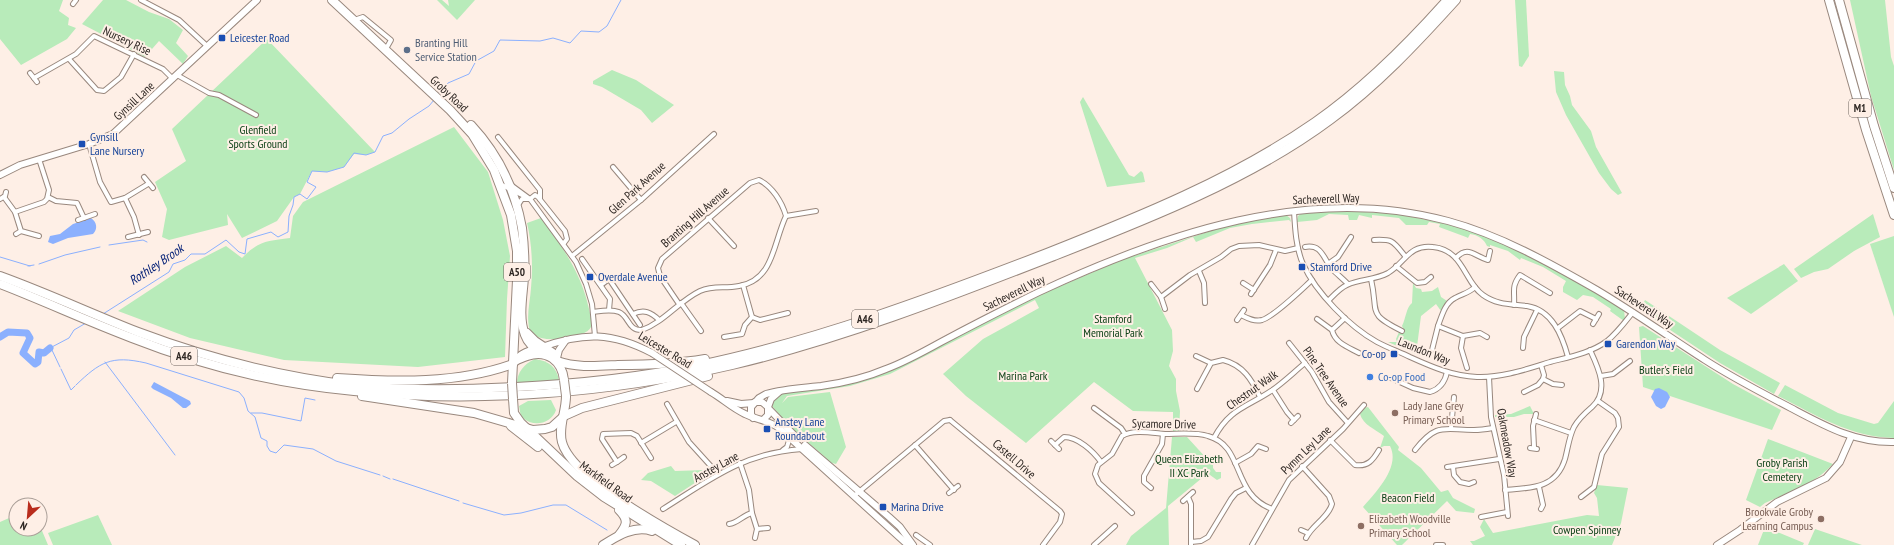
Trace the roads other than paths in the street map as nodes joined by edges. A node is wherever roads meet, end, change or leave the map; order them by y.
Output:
1 (142, 0) edge
2 (257, 0) edge
3 (332, 0) edge
4 (338, 0) edge
5 (1447, 0) edge
6 (1456, 0) edge
7 (1829, 0) edge
8 (1839, 0) edge
9 (207, 46) junction
10 (134, 54) junction
11 (68, 59) junction
12 (30, 73) dead end
13 (175, 77) junction
14 (34, 78) junction
15 (37, 82) dead end
16 (431, 90) junction
17 (256, 115) dead end
18 (714, 134) dead end
19 (498, 137) dead end
20 (89, 144) junction
21 (39, 159) junction
22 (613, 167) dead end
23 (0, 175) edge
24 (144, 176) dead end
25 (505, 183) junction
26 (148, 184) junction
27 (153, 188) dead end
28 (1894, 188) edge
29 (511, 191) junction
30 (6, 192) dead end
31 (48, 197) junction
32 (2, 198) edge
33 (125, 198) junction
34 (529, 198) junction
35 (540, 200) junction
36 (641, 200) junction
37 (516, 207) junction
38 (816, 211) dead end
39 (1294, 211) junction
40 (15, 212) junction
41 (95, 214) dead end
42 (1894, 215) edge
43 (786, 216) junction
44 (84, 218) junction
45 (708, 218) junction
46 (78, 220) dead end
47 (21, 231) junction
48 (148, 232) dead end
49 (16, 234) dead end
50 (139, 235) junction
51 (39, 236) dead end
52 (128, 237) dead end
53 (1351, 237) dead end
54 (564, 243) junction
55 (1308, 245) dead end
56 (1379, 245) dead end
57 (734, 246) dead end
58 (1298, 248) junction
59 (1276, 250) junction
60 (1490, 251) dead end
61 (572, 256) junction
62 (1405, 256) junction
63 (1456, 258) junction
64 (582, 259) dead end
65 (1328, 264) junction
66 (1396, 266) junction
67 (1199, 271) junction
68 (0, 276) edge
69 (1431, 277) dead end
70 (1312, 280) junction
71 (1371, 280) junction
72 (1151, 284) dead end
73 (1243, 284) dead end
74 (1348, 284) junction
75 (0, 285) edge
76 (601, 285) junction
77 (743, 286) junction
78 (1475, 288) junction
79 (28, 290) junction
80 (1550, 293) dead end
81 (36, 294) junction
82 (1210, 296) dead end
83 (1161, 297) junction
84 (1204, 297) junction
85 (1328, 300) junction
86 (1205, 303) dead end
87 (680, 304) junction
88 (1514, 305) junction
89 (1165, 309) dead end
90 (609, 310) junction
91 (1244, 310) dead end
92 (1537, 310) junction
93 (594, 312) junction
94 (1633, 312) junction
95 (788, 313) dead end
96 (633, 314) junction
97 (1241, 314) junction
98 (1599, 314) dead end
99 (752, 317) junction
100 (1345, 318) junction
101 (1596, 319) junction
102 (660, 320) junction
103 (1237, 320) dead end
104 (1317, 320) dead end
105 (1401, 324) dead end
106 (1593, 324) dead end
107 (640, 325) dead end
108 (1438, 326) junction
109 (1482, 327) dead end
110 (1558, 328) junction
111 (1332, 330) junction
112 (701, 331) dead end
113 (1480, 333) junction
114 (595, 336) junction
115 (1463, 336) junction
116 (724, 337) dead end
117 (1487, 337) dead end
118 (566, 340) junction
119 (1289, 343) dead end
120 (804, 346) junction
121 (767, 348) junction
122 (1523, 348) dead end
123 (540, 350) junction
124 (1432, 350) dead end
125 (1590, 350) junction
126 (1359, 353) dead end
127 (205, 354) junction
128 (1196, 356) dead end
129 (1568, 357) junction
130 (557, 359) junction
131 (1621, 361) dead end
132 (1630, 361) dead end
133 (1471, 362) dead end
134 (514, 363) junction
135 (1211, 363) junction
136 (1305, 363) junction
137 (1541, 365) junction
138 (1625, 365) junction
139 (1448, 372) junction
140 (1601, 376) junction
141 (1489, 377) junction
142 (1391, 378) dead end
143 (274, 379) junction
144 (1543, 379) junction
145 (1530, 382) dead end
146 (1562, 385) dead end
147 (1533, 387) junction
148 (1197, 389) dead end
149 (1274, 390) junction
150 (780, 391) junction
151 (1524, 392) dead end
152 (1260, 397) junction
153 (1460, 397) dead end
154 (724, 400) junction
155 (1598, 401) junction
156 (755, 403) junction
157 (667, 404) dead end
158 (1364, 405) dead end
159 (769, 408) junction
160 (1094, 408) dead end
161 (953, 414) dead end
162 (1354, 414) junction
163 (1536, 414) dead end
164 (564, 416) junction
165 (1298, 416) dead end
166 (753, 418) junction
167 (1359, 419) dead end
168 (763, 420) junction
169 (950, 420) junction
170 (1534, 420) junction
171 (501, 421) junction
172 (676, 422) junction
173 (1347, 422) junction
174 (526, 427) junction
175 (1451, 428) junction
176 (1493, 428) junction
177 (1571, 433) junction
178 (1125, 434) junction
179 (1163, 434) junction
180 (790, 437) junction
181 (1851, 437) junction
182 (1214, 438) junction
183 (1330, 440) junction
184 (1051, 441) dead end
185 (1894, 442) edge
186 (641, 443) junction
187 (1414, 443) dead end
188 (915, 445) junction
189 (1055, 445) junction
190 (1266, 448) dead end
191 (1534, 448) dead end
192 (804, 449) junction
193 (1059, 449) dead end
194 (782, 450) junction
195 (1379, 450) dead end
196 (1376, 455) junction
197 (624, 457) dead end
198 (651, 458) dead end
199 (1381, 458) dead end
200 (1499, 459) junction
201 (617, 462) junction
202 (1101, 462) junction
203 (740, 463) junction
204 (1235, 463) junction
205 (612, 465) dead end
206 (1302, 466) junction
207 (1447, 467) dead end
208 (1453, 467) junction
209 (718, 474) junction
210 (1138, 482) dead end
211 (1144, 482) junction
212 (1474, 482) dead end
213 (1468, 484) junction
214 (958, 486) dead end
215 (1539, 487) junction
216 (1151, 488) dead end
217 (1246, 488) junction
218 (954, 490) junction
219 (1470, 490) dead end
220 (1505, 490) junction
221 (860, 491) junction
222 (1193, 492) dead end
223 (949, 493) dead end
224 (1589, 493) junction
225 (854, 496) junction
226 (1188, 497) junction
227 (1582, 497) dead end
228 (1592, 498) dead end
229 (606, 499) junction
230 (1183, 501) dead end
231 (1544, 507) dead end
232 (663, 509) dead end
233 (1272, 509) junction
234 (752, 513) junction
235 (1132, 513) dead end
236 (1480, 517) dead end
237 (733, 525) dead end
238 (1115, 526) dead end
239 (900, 527) junction
240 (768, 528) dead end
241 (757, 530) junction
242 (1301, 530) dead end
243 (895, 531) junction
244 (1308, 533) junction
245 (916, 535) dead end
246 (619, 536) junction
247 (904, 536) junction
248 (755, 538) dead end
249 (1306, 538) dead end
250 (673, 540) junction
251 (1191, 544) edge
252 (602, 545) edge
253 (681, 545) edge
254 (695, 545) edge
255 (908, 545) edge
256 (912, 545) edge
257 (930, 545) edge
258 (1043, 545) edge
259 (1094, 545) edge
260 (1252, 545) edge
261 (1436, 545) edge
262 (1443, 545) edge
263 (1717, 545) edge

1 - 9 street
2 - 9 street, Gynsill Lane
3 - 16 highway, Groby Road / A50
4 - 16 highway, Groby Road / A50
5 - 121 highway, A46
6 - 120 highway, A46
7 - 42 highway, M1
8 - 28 highway, M1
9 - 13 street, Gynsill Lane
10 - 11 street, Nursery Rise
10 - 11 street
10 - 13 street, Nursery Rise
11 - 14 street, Nursery Rise
12 - 14 street
13 - 17 street, Nursery Rise
13 - 20 street, Gynsill Lane
14 - 15 street
16 - 25 highway, Groby Road / A50
18 - 36 street, Glen Park Avenue
19 - 35 street
20 - 21 street, Gynsill Lane
20 - 33 street
21 - 23 street, Gynsill Lane
21 - 31 street
22 - 36 street
24 - 26 street
25 - 29 highway, Groby Road / A50
25 - 34 street, Groby Road
25 - 134 highway, Groby Road / A50
26 - 27 street
26 - 33 street
29 - 34 street, Groby Road
29 - 37 highway, Groby Road / A50
30 - 32 street
31 - 40 street
31 - 44 street
32 - 40 street
33 - 50 street
34 - 35 street, Groby Road
34 - 37 street
34 - 54 street, Groby Road
35 - 54 street, Groby Road
36 - 61 street, Glen Park Avenue
37 - 123 highway, Groby Road / A50
38 - 43 street
39 - 58 street, Laundon Way
39 - 94 street, Sacheverell Way
39 - 150 street, Sacheverell Way
40 - 47 street
41 - 44 street
43 - 45 street, Branting Hill Avenue
43 - 77 street
44 - 46 street
45 - 57 street
45 - 87 street, Branting Hill Avenue
47 - 49 street
47 - 51 street
48 - 50 street
50 - 52 street
53 - 65 street
54 - 61 street, Groby Road
55 - 65 street
56 - 62 street
58 - 59 street
58 - 70 street, Laundon Way
59 - 67 street
59 - 73 street
60 - 63 street
61 - 93 street, Groby Road
62 - 63 street
62 - 66 street
63 - 78 street
64 - 76 street
65 - 74 street
66 - 69 street
66 - 71 street
67 - 83 street
67 - 84 street
68 - 79 highway, A46
70 - 85 street, Laundon Way
70 - 97 street
71 - 74 street
71 - 105 street
72 - 83 street
74 - 85 street
75 - 79 highway, A46
76 - 90 street
76 - 96 street
77 - 87 street
77 - 99 street
78 - 88 street
78 - 108 street
79 - 81 highway, A46
80 - 88 street
81 - 127 highway, A46
81 - 143 highway, A46
82 - 84 street
83 - 89 street
84 - 86 street
85 - 100 street, Laundon Way
87 - 102 street
87 - 112 street
88 - 92 street
90 - 93 street
90 - 102 street
91 - 97 street
92 - 110 street
92 - 122 street
93 - 114 street, Groby Road
94 - 125 street, Laundon Way
94 - 181 street, Sacheverell Way
95 - 99 street
96 - 102 street
96 - 107 street
97 - 103 street
98 - 101 street
99 - 116 street
100 - 111 street
100 - 139 street, Laundon Way
101 - 106 street
101 - 110 street
104 - 111 street
108 - 115 street
108 - 124 street
109 - 113 street
110 - 129 street
111 - 126 street
113 - 115 street
113 - 117 street
114 - 118 street, Leicester Road
114 - 154 street, Leicester Road, bridge
115 - 133 street
118 - 123 street, Leicester Road
118 - 130 street
119 - 136 street, Pine Tree Avenue
120 - 143 highway, A46
120 - 164 highway
121 - 127 highway, A46
121 - 130 highway
123 - 130 highway
123 - 134 highway
125 - 129 street, Laundon Way
125 - 140 street
127 - 134 highway
128 - 135 street
129 - 137 street, Laundon Way
130 - 164 highway, bridge
131 - 138 street
132 - 138 street
134 - 174 highway, bridge
135 - 148 street
135 - 152 street
136 - 149 street, Chestnut Walk
136 - 173 street, Pine Tree Avenue
137 - 141 street, Laundon Way
137 - 144 street
138 - 140 street
139 - 141 street, Laundon Way
139 - 142 street
140 - 155 street
141 - 176 street, Oakmeadow Way
143 - 171 highway
144 - 146 street
144 - 147 street
145 - 147 street
147 - 151 street
149 - 152 street, Chestnut Walk
149 - 165 street
150 - 156 street, Sacheverell Way
150 - 159 street
152 - 182 street, Chestnut Walk
153 - 175 street
154 - 156 street, Leicester Road
154 - 166 street, Leicester Road
155 - 177 street
155 - 224 street
156 - 159 street
156 - 166 street
157 - 172 street
158 - 162 street, Pymm Ley Lane
159 - 168 street
159 - 221 street
160 - 178 street
161 - 169 street
162 - 167 street
162 - 173 street, Pymm Ley Lane
163 - 170 street
164 - 174 highway
164 - 254 highway, Markfield Road
166 - 168 street
168 - 180 street
169 - 188 street
169 - 258 street, Castell Drive
170 - 177 street
170 - 191 street
171 - 174 highway
171 - 229 highway
172 - 186 street
172 - 209 street
173 - 183 street, Pymm Ley Lane
174 - 229 highway, Markfield Road
175 - 176 street
175 - 187 street
176 - 200 street, Oakmeadow Way
177 - 215 street
178 - 179 street, Sycamore Drive
178 - 202 street, Sycamore Drive
179 - 182 street, Sycamore Drive
179 - 211 street
180 - 192 street
180 - 194 street
181 - 185 street
181 - 263 street
182 - 204 street
183 - 196 street
183 - 206 street, Pymm Ley Lane
184 - 189 street
186 - 198 street
186 - 201 street
188 - 218 street
188 - 221 street
189 - 193 street
189 - 202 street
190 - 204 street
192 - 194 street, Anstey Lane
192 - 225 street
194 - 203 street, Anstey Lane
195 - 196 street
196 - 199 street
197 - 201 street
200 - 208 street
200 - 220 street, Oakmeadow Way
201 - 205 street
202 - 235 street
203 - 209 street, Anstey Lane
203 - 234 street
204 - 217 street
206 - 233 street, Pymm Ley Lane
206 - 244 street
207 - 208 street
208 - 213 street
209 - 232 street, Anstey Lane
210 - 211 street
211 - 216 street
212 - 213 street
213 - 219 street
214 - 218 street
215 - 220 street
215 - 231 street
217 - 233 street
217 - 251 street
218 - 223 street
220 - 236 street, Oakmeadow Way
221 - 225 street
221 - 239 street
222 - 226 street
224 - 227 street
224 - 228 street
225 - 243 street
226 - 230 street
226 - 251 street
229 - 246 highway
229 - 250 highway, Markfield Road
233 - 260 street, Pymm Ley Lane
234 - 237 street
234 - 241 street
238 - 259 street
239 - 243 street
239 - 247 street
240 - 241 street
241 - 248 street
242 - 244 street
243 - 247 street
244 - 249 street
245 - 257 street
246 - 250 highway
246 - 252 highway
247 - 255 street
247 - 256 street
250 - 253 highway, Markfield Road
261 - 262 street

